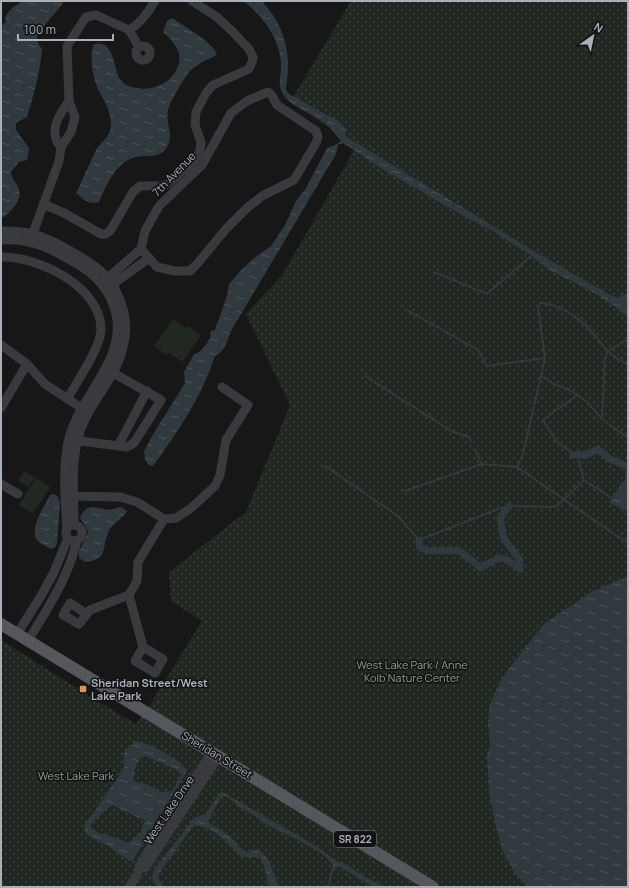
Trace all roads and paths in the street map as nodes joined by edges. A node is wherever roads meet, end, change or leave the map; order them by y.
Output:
1 (155, 1) edge
2 (192, 1) edge
3 (130, 30) junction
4 (139, 47) dead end
5 (69, 101) junction
6 (61, 147) junction
7 (43, 204) junction
8 (1, 232) edge
9 (32, 238) junction
10 (1, 240) edge
11 (141, 248) junction
12 (1, 257) edge
13 (149, 258) junction
14 (128, 260) junction
15 (135, 269) junction
16 (107, 284) junction
17 (1, 345) edge
18 (27, 364) junction
19 (109, 370) junction
20 (222, 387) dead end
21 (147, 391) junction
22 (68, 398) junction
23 (1, 408) edge
24 (85, 410) junction
25 (73, 440) junction
26 (118, 446) junction
27 (1, 484) edge
28 (18, 494) dead end
29 (70, 496) junction
30 (164, 519) junction
31 (71, 527) junction
32 (73, 539) junction
33 (129, 595) junction
34 (87, 614) dead end
35 (1, 624) edge
36 (17, 634) junction
37 (28, 641) junction
38 (143, 647) dead end
39 (216, 754) junction
40 (129, 887) edge
41 (433, 887) edge

1 - 3 street
2 - 7 street
3 - 4 street
3 - 5 street
5 - 6 street
5 - 6 street
6 - 7 street
7 - 9 street
8 - 9 street
9 - 10 street
9 - 16 street
11 - 13 street
11 - 13 street, 7th Avenue
11 - 14 street
12 - 22 street
13 - 15 street
14 - 15 street
14 - 16 street
15 - 16 street
16 - 19 street
17 - 18 street
18 - 22 street
18 - 23 street
19 - 21 street
19 - 24 street
20 - 30 street
21 - 26 street
21 - 26 street
22 - 24 street
24 - 25 street
25 - 26 street
25 - 29 street
27 - 28 street
29 - 30 street
29 - 31 street
30 - 33 street
31 - 32 street
31 - 32 street
32 - 36 street
32 - 37 street
33 - 34 street
33 - 38 street
35 - 36 main road, Sheridan Street / SR 822
36 - 37 main road, Sheridan Street / SR 822
37 - 39 main road, Sheridan Street / SR 822
39 - 40 street, West Lake Drive
39 - 41 main road, Sheridan Street / SR 822

